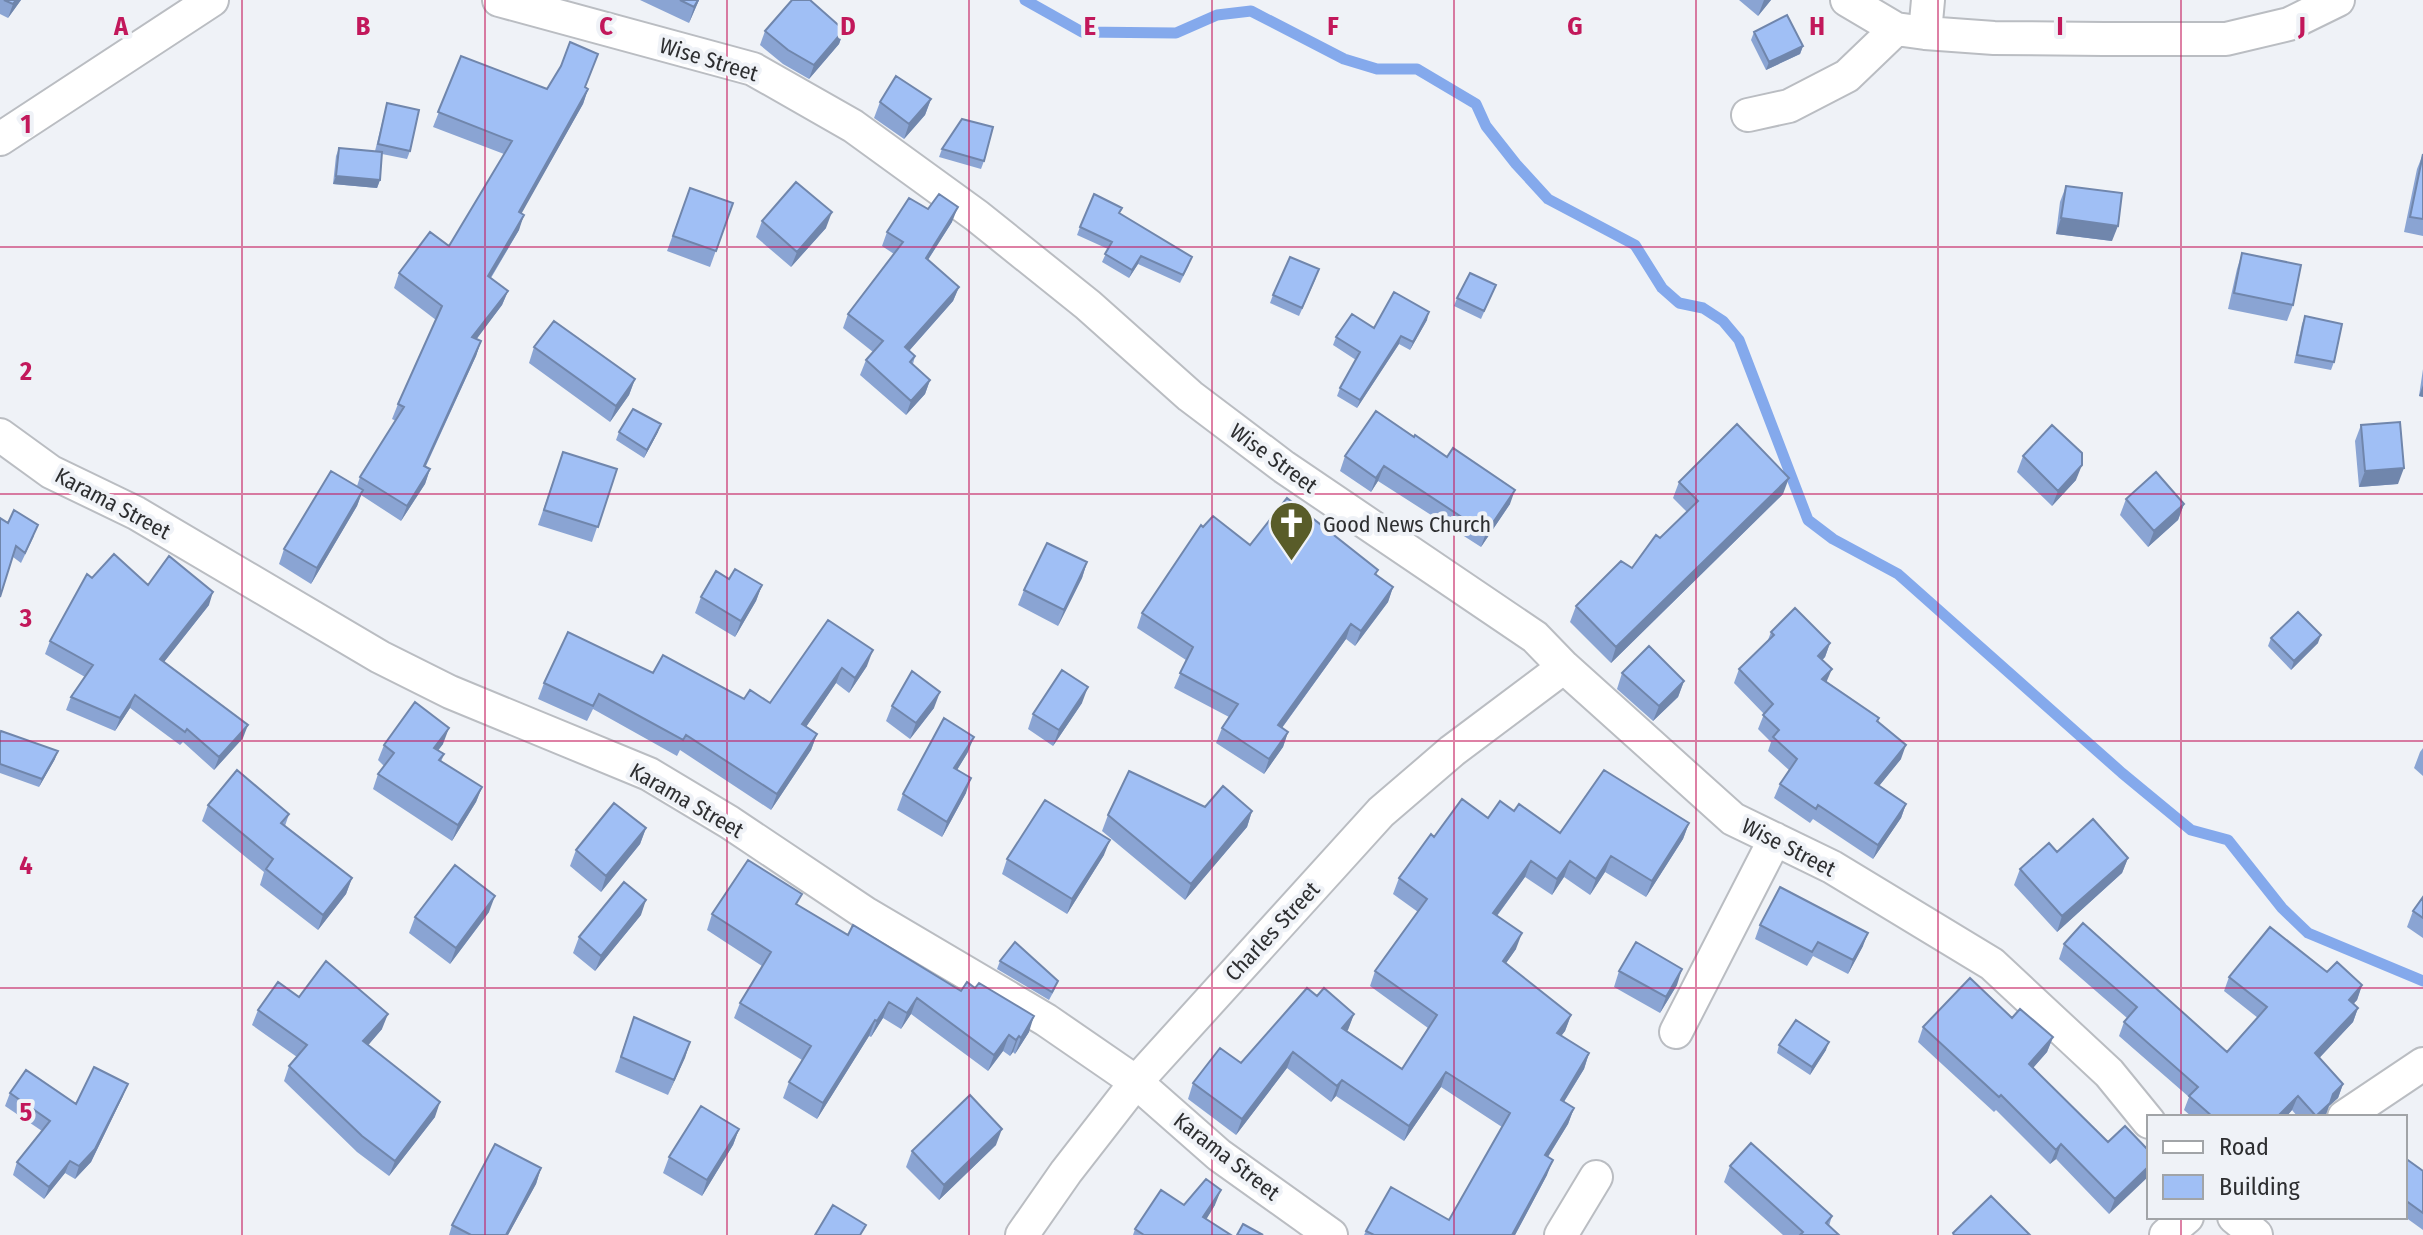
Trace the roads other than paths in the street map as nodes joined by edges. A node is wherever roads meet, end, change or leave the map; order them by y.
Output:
1 (212, 0) edge
2 (499, 0) edge
3 (1847, 0) edge
4 (1928, 0) edge
5 (2338, 0) edge
6 (1911, 31) junction
7 (1748, 115) dead end
8 (0, 139) edge
9 (1, 435) edge
10 (1564, 667) junction
11 (1775, 839) junction
12 (1676, 1032) dead end
13 (2423, 1064) edge
14 (1136, 1082) junction
15 (2347, 1115) edge
16 (2147, 1120) edge
17 (1596, 1177) dead end
18 (2185, 1219) edge
19 (2236, 1219) edge
20 (1022, 1235) edge
21 (1331, 1235) edge
22 (1561, 1235) edge
23 (2166, 1235) edge
24 (2256, 1235) edge

1 - 8 street
2 - 10 street, Wise Street
3 - 6 street
4 - 6 street
5 - 6 street
6 - 7 street
9 - 14 street, Karama Street
10 - 11 street, Wise Street
10 - 14 street, Charles Street
11 - 12 street
11 - 16 street, Wise Street
13 - 15 street
14 - 20 street, Charles Street
14 - 21 street, Karama Street
17 - 22 street
18 - 23 street
19 - 24 street

